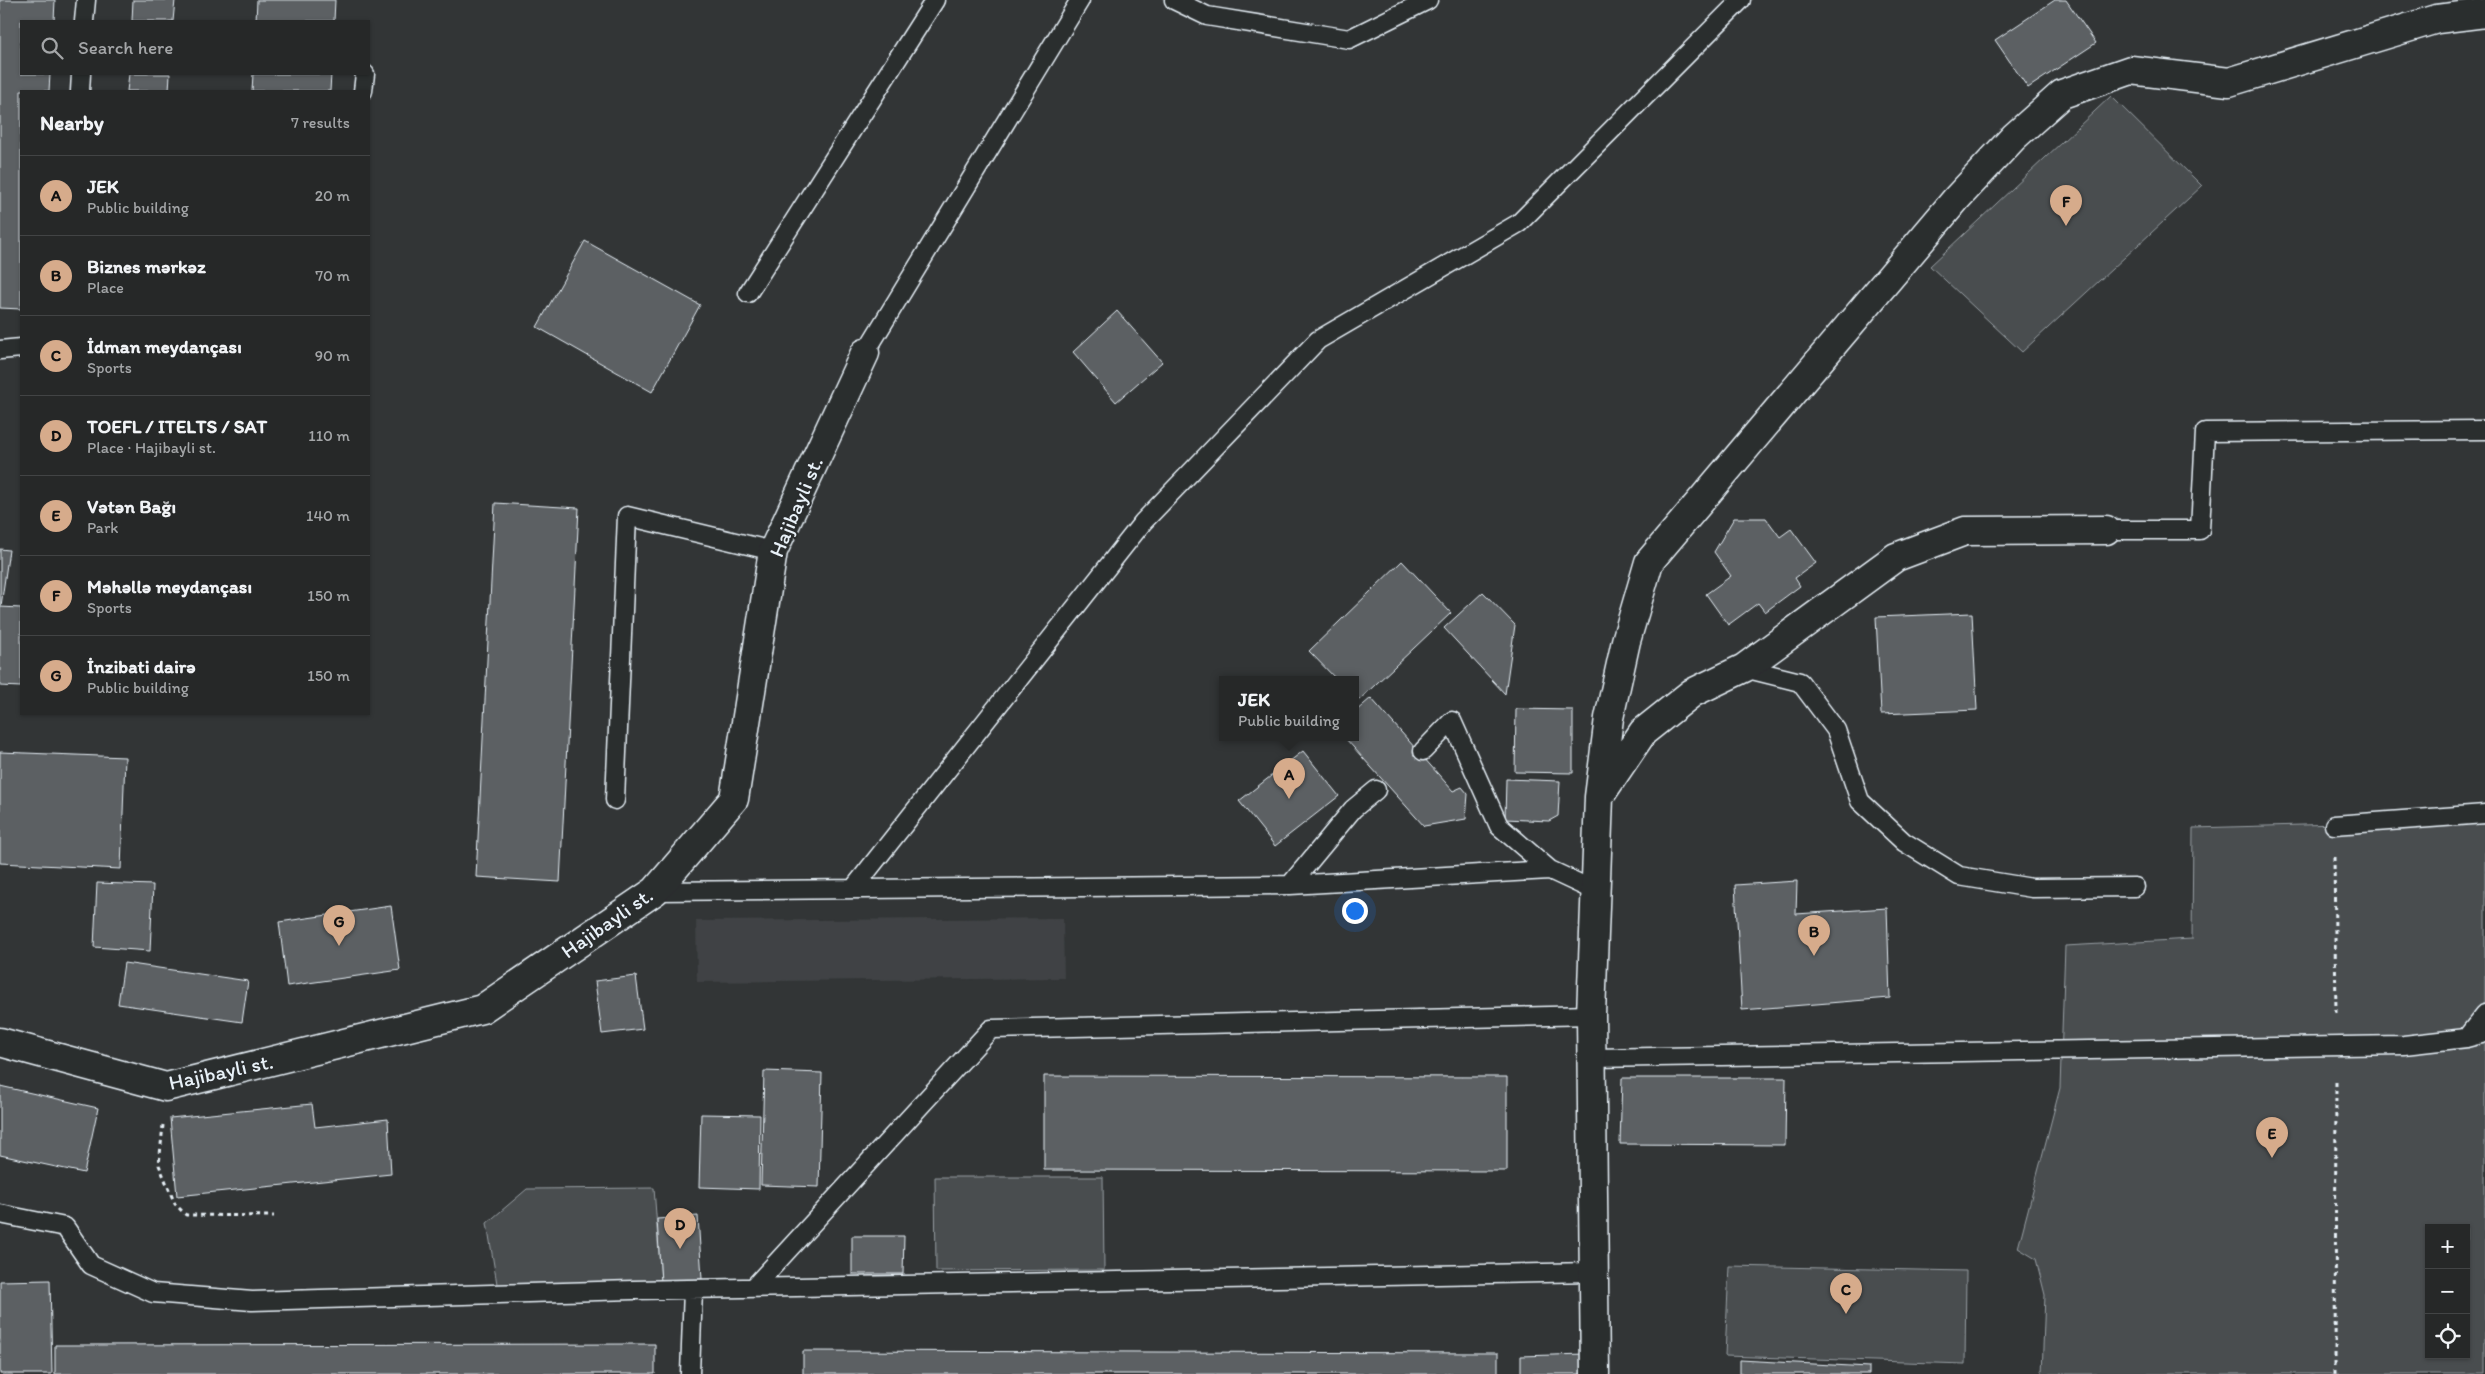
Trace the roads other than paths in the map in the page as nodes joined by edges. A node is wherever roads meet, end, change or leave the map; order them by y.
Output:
1 (86, 0) edge
2 (935, 0) edge
3 (1080, 0) edge
4 (1174, 0) edge
5 (1428, 0) edge
6 (1741, 0) edge
7 (2485, 13) edge
8 (84, 20) edge
9 (81, 75) edge
10 (365, 75) edge
11 (80, 90) edge
12 (363, 90) edge
13 (748, 293) dead end
14 (20, 348) edge
15 (0, 350) edge
16 (865, 353) joint
17 (2485, 430) edge
18 (2106, 530) joint
19 (772, 551) junction
20 (1744, 668) junction
21 (1423, 751) dead end
22 (1376, 790) dead end
23 (1598, 797) junction
24 (615, 800) dead end
25 (2485, 814) edge
26 (2334, 825) road end
27 (1550, 870) junction
28 (1290, 884) junction
29 (2135, 887) dead end
30 (853, 889) junction
31 (655, 891) junction
32 (1594, 891) junction
33 (2485, 1014) edge
34 (1591, 1015) junction
35 (2485, 1033) edge
36 (2466, 1038) junction
37 (0, 1042) edge
38 (1591, 1058) junction
39 (0, 1214) edge
40 (1592, 1272) junction
41 (753, 1288) junction
42 (693, 1289) junction
43 (690, 1374) edge
44 (1594, 1374) edge

1 - 8 lane
2 - 13 lane
3 - 16 lane
4 - 5 lane
6 - 30 lane
7 - 23 street
9 - 11 lane
10 - 12 lane
14 - 15 lane
16 - 19 street, Hajibayli st.
17 - 18 lane
18 - 20 street
19 - 24 lane
19 - 31 street, Hajibayli st.
20 - 23 street
20 - 29 lane
21 - 27 lane
22 - 28 lane
23 - 32 street
25 - 26 lane
27 - 28 lane
27 - 32 lane
28 - 30 lane
30 - 31 lane
31 - 37 street, Hajibayli st.
32 - 34 street
33 - 36 lane
34 - 38 street
34 - 41 lane
35 - 36 lane
36 - 38 lane
38 - 40 street
39 - 42 lane
40 - 41 lane
40 - 44 street
41 - 42 lane
42 - 43 lane

